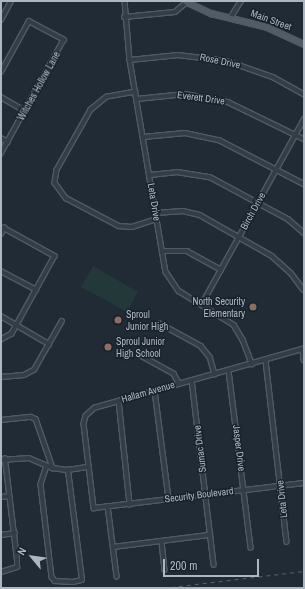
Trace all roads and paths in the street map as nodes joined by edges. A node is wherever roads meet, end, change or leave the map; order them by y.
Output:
1 (11, 1) edge
2 (125, 1) edge
3 (240, 1) edge
4 (186, 2) edge
5 (124, 17) junction
6 (231, 17) junction
7 (1, 20) edge
8 (304, 44) edge
9 (130, 60) junction
10 (1, 72) edge
11 (136, 92) junction
12 (304, 94) edge
13 (1, 97) edge
14 (137, 99) junction
15 (25, 111) junction
16 (304, 119) edge
17 (296, 134) junction
18 (143, 136) junction
19 (1, 138) edge
20 (304, 139) edge
21 (8, 142) junction
22 (1, 154) edge
23 (277, 169) junction
24 (150, 175) junction
25 (304, 184) edge
26 (258, 202) junction
27 (156, 213) junction
28 (157, 219) junction
29 (304, 233) edge
30 (1, 234) edge
31 (240, 236) junction
32 (162, 251) junction
33 (221, 270) junction
34 (1, 271) edge
35 (36, 290) junction
36 (304, 290) edge
37 (202, 304) junction
38 (1, 316) edge
39 (62, 321) dead end
40 (159, 323) dead end
41 (17, 325) junction
42 (1, 340) edge
43 (49, 344) junction
44 (303, 349) edge
45 (140, 355) dead end
46 (304, 360) edge
47 (266, 361) junction
48 (252, 364) junction
49 (229, 371) junction
50 (214, 374) junction
51 (1, 377) edge
52 (192, 380) junction
53 (179, 384) junction
54 (155, 391) junction
55 (119, 401) junction
56 (1, 420) edge
57 (3, 459) edge
58 (47, 466) junction
59 (87, 467) junction
60 (52, 468) junction
61 (68, 470) junction
62 (304, 483) edge
63 (281, 486) junction
64 (244, 490) junction
65 (206, 495) junction
66 (1, 496) edge
67 (9, 496) junction
68 (169, 499) junction
69 (130, 504) junction
70 (108, 506) junction
71 (94, 508) joint
72 (15, 533) junction
73 (1, 535) edge
74 (210, 535) junction
75 (162, 542) junction
76 (287, 542) dead end
77 (114, 547) junction
78 (251, 548) dead end
79 (214, 565) dead end
80 (165, 570) dead end
81 (1, 572) edge
82 (117, 576) dead end

1 - 7 street
2 - 5 street, Leta Drive
3 - 6 street
4 - 5 street
4 - 6 main road, Main Street
5 - 9 street, Leta Drive
6 - 8 main road, Main Street
9 - 11 street, Leta Drive
9 - 12 street, Rose Drive
10 - 15 street, Witches Hollow Lane
11 - 14 street, Leta Drive
11 - 28 street
13 - 15 street
14 - 17 street, Everett Drive
14 - 18 street, Leta Drive
15 - 21 street, Witches Hollow Lane
16 - 17 street, Birch Drive
17 - 20 street, Everett Drive
17 - 23 street, Birch Drive
18 - 23 street
18 - 24 street, Leta Drive
19 - 21 street
21 - 22 street, Witches Hollow Lane
23 - 25 street
23 - 26 street, Birch Drive
24 - 26 street
24 - 27 street, Leta Drive
26 - 29 street
26 - 31 street, Birch Drive
27 - 28 street, Leta Drive
27 - 31 street
28 - 32 street, Leta Drive
30 - 35 street
31 - 33 street, Birch Drive
31 - 36 street
32 - 33 street
32 - 37 street, Leta Drive
33 - 37 street, Birch Drive
34 - 35 street
35 - 41 street
37 - 48 street, Leta Drive
38 - 41 street
39 - 43 street
40 - 50 street
41 - 42 street
41 - 43 street
43 - 51 street
44 - 46 street
44 - 47 street, Hallam Avenue
45 - 53 street
47 - 48 street, Hallam Avenue
47 - 63 street, Leta Drive
48 - 49 street, Hallam Avenue
49 - 50 street, Hallam Avenue
49 - 64 street, Jasper Drive
50 - 52 street, Hallam Avenue
52 - 53 street, Hallam Avenue
52 - 65 street, Sumac Drive
53 - 54 street, Hallam Avenue
54 - 55 street, Hallam Avenue
54 - 68 street
55 - 59 street, Hallam Avenue
55 - 69 street
56 - 60 street
57 - 58 street
57 - 67 street
58 - 60 street
58 - 61 street
59 - 61 street
59 - 71 street, Hallam Avenue
60 - 61 street
62 - 63 street, Security Boulevard
63 - 64 street, Security Boulevard
63 - 76 street, Leta Drive
64 - 65 street, Security Boulevard
64 - 78 street, Jasper Drive
65 - 68 street, Security Boulevard
65 - 74 street, Sumac Drive
66 - 67 street
67 - 72 street
68 - 69 street, Security Boulevard
69 - 70 street, Security Boulevard
70 - 71 street, Security Boulevard
70 - 77 street
72 - 73 street
72 - 81 street
74 - 75 street
74 - 79 street, Sumac Drive
75 - 77 street
75 - 80 street
77 - 82 street

